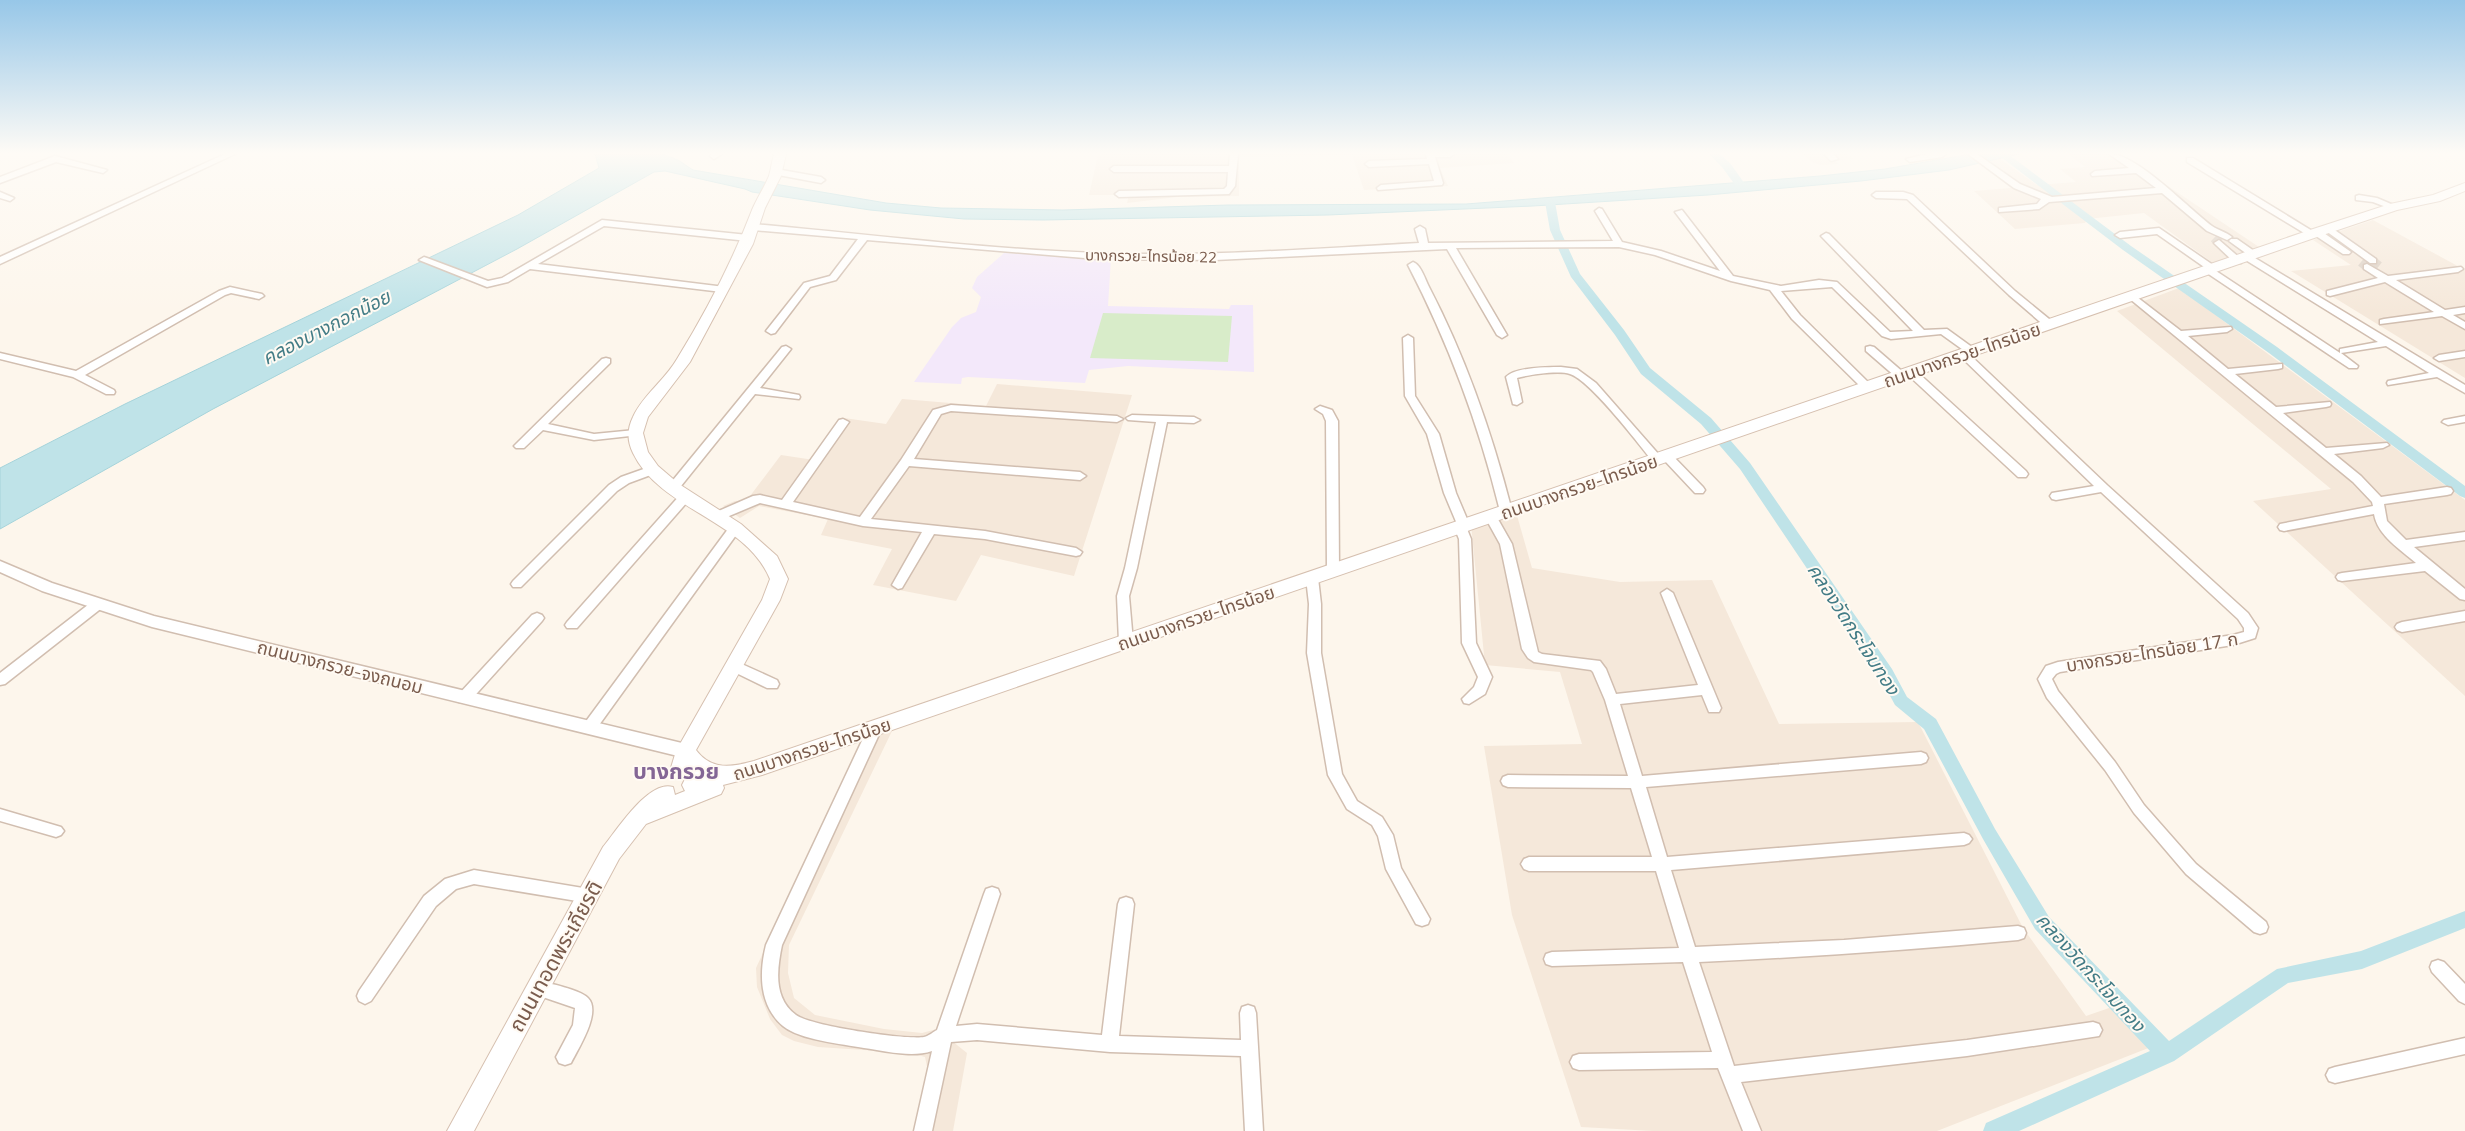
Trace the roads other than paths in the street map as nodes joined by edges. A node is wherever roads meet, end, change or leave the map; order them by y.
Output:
1 (117, 207) edge
2 (760, 207) edge
3 (1920, 207) edge
4 (2032, 207) edge
5 (2183, 207) edge
6 (2274, 207) edge
7 (2394, 207) edge
8 (2002, 210) dead end
9 (1599, 211) dead end
10 (1679, 212) dead end
11 (1420, 229) dead end
12 (2210, 229) junction
13 (2320, 232) junction
14 (750, 233) junction
15 (2120, 235) dead end
16 (1826, 236) dead end
17 (865, 237) junction
18 (1619, 244) junction
19 (1424, 246) junction
20 (1450, 246) junction
21 (2247, 258) junction
22 (424, 260) dead end
23 (0, 261) edge
24 (1413, 265) dead end
25 (528, 266) junction
26 (2458, 269) dead end
27 (2212, 270) junction
28 (1729, 277) junction
29 (2389, 278) junction
30 (1774, 288) junction
31 (722, 289) junction
32 (2330, 293) dead end
33 (259, 296) dead end
34 (2133, 297) junction
35 (2465, 310) edge
36 (2443, 313) junction
37 (2384, 322) dead end
38 (2050, 325) junction
39 (2465, 326) edge
40 (2227, 329) dead end
41 (771, 331) dead end
42 (1883, 332) joint
43 (1921, 333) junction
44 (2180, 334) junction
45 (1502, 336) dead end
46 (1408, 338) dead end
47 (2387, 343) junction
48 (786, 349) dead end
49 (1870, 349) dead end
50 (2344, 351) dead end
51 (1968, 353) junction
52 (2465, 354) edge
53 (0, 356) edge
54 (2438, 358) dead end
55 (606, 361) dead end
56 (2278, 366) dead end
57 (2354, 366) dead end
58 (2226, 372) junction
59 (1906, 374) junction
60 (2438, 374) junction
61 (77, 375) junction
62 (2392, 383) dead end
63 (1867, 387) junction
64 (753, 390) junction
65 (2465, 390) edge
66 (110, 392) dead end
67 (795, 397) dead end
68 (1517, 402) dead end
69 (2326, 404) dead end
70 (1320, 409) dead end
71 (2274, 411) junction
72 (1132, 418) dead end
73 (1162, 418) junction
74 (1117, 419) dead end
75 (2465, 419) edge
76 (1194, 420) dead end
77 (843, 422) dead end
78 (2448, 422) dead end
79 (540, 426) junction
80 (636, 433) junction
81 (2383, 445) dead end
82 (520, 446) dead end
83 (2325, 452) junction
84 (1663, 458) junction
85 (906, 462) junction
86 (652, 470) junction
87 (2022, 474) dead end
88 (1080, 476) dead end
89 (2103, 488) junction
90 (1699, 490) dead end
91 (2447, 491) dead end
92 (679, 493) junction
93 (2056, 496) dead end
94 (785, 505) junction
95 (2379, 505) junction
96 (1498, 514) junction
97 (718, 516) junction
98 (863, 522) junction
99 (1462, 526) junction
100 (2284, 527) dead end
101 (735, 528) junction
102 (929, 531) junction
103 (2465, 536) edge
104 (2402, 545) junction
105 (1076, 552) dead end
106 (0, 566) edge
107 (2427, 566) junction
108 (1333, 570) junction
109 (1312, 578) junction
110 (2342, 578) dead end
111 (517, 584) dead end
112 (898, 585) dead end
113 (1667, 593) dead end
114 (2465, 596) edge
115 (98, 604) junction
116 (2465, 616) edge
117 (537, 618) dead end
118 (572, 625) dead end
119 (2402, 627) dead end
120 (1126, 642) junction
121 (734, 666) junction
122 (0, 680) edge
123 (772, 684) dead end
124 (1706, 689) junction
125 (464, 698) junction
126 (1469, 699) dead end
127 (1612, 700) junction
128 (1714, 708) dead end
129 (589, 728) junction
130 (875, 728) junction
131 (686, 751) junction
132 (1921, 758) dead end
133 (736, 775) junction
134 (686, 778) junction
135 (1508, 782) dead end
136 (1637, 782) junction
137 (666, 793) joint
138 (0, 815) edge
139 (638, 819) junction
140 (56, 831) dead end
141 (1964, 838) dead end
142 (1529, 864) dead end
143 (1662, 864) junction
144 (992, 894) dead end
145 (589, 896) junction
146 (1126, 904) dead end
147 (1422, 919) dead end
148 (2260, 927) dead end
149 (2018, 933) dead end
150 (1689, 955) junction
151 (1552, 959) dead end
152 (2438, 967) dead end
153 (537, 988) junction
154 (365, 996) dead end
155 (2465, 996) edge
156 (1248, 1013) dead end
157 (2093, 1030) dead end
158 (944, 1035) junction
159 (1110, 1044) junction
160 (2465, 1046) edge
161 (1248, 1048) junction
162 (565, 1057) dead end
163 (1579, 1062) dead end
164 (1727, 1067) junction
165 (2335, 1075) dead end
166 (460, 1131) edge
167 (923, 1131) edge
168 (1254, 1131) edge
169 (1752, 1131) edge

1 - 23 street
2 - 14 main road
3 - 38 street
4 - 8 street
5 - 12 street
6 - 13 street
7 - 13 main road, ถนนบางกรวย-ไทรน้อย
9 - 18 street
10 - 28 street
11 - 19 street
12 - 21 street
12 - 21 street
13 - 21 main road, ถนนบางกรวย-ไทรน้อย
13 - 29 street
14 - 17 street, บางกรวย-ไทรน้อย 22
14 - 25 street, บางกรวย-ไทรน้อย 22
14 - 31 main road
15 - 27 street
16 - 43 street
17 - 19 street, บางกรวย-ไทรน้อย 22
17 - 41 street
18 - 20 street, บางกรวย-ไทรน้อย 22
18 - 28 street, บางกรวย-ไทรน้อย 22
19 - 20 street, บางกรวย-ไทรน้อย 22
20 - 45 street
21 - 27 main road, ถนนบางกรวย-ไทรน้อย
21 - 47 street
22 - 25 street, บางกรวย-ไทรน้อย 22
24 - 96 street
25 - 31 street
26 - 29 street
27 - 34 main road, ถนนบางกรวย-ไทรน้อย
27 - 57 street
28 - 30 street, บางกรวย-ไทรน้อย 22
29 - 32 street
29 - 36 street
30 - 42 street, บางกรวย-ไทรน้อย 22
30 - 63 street
31 - 80 main road
33 - 61 street
34 - 38 main road, ถนนบางกรวย-ไทรน้อย
34 - 44 street
35 - 36 street
36 - 37 street
36 - 39 street
38 - 51 main road, ถนนบางกรวย-ไทรน้อย
40 - 44 street
42 - 43 street, บางกรวย-ไทรน้อย 17 ก
43 - 51 street, บางกรวย-ไทรน้อย 17 ก
44 - 58 street
46 - 99 street
47 - 50 street
47 - 60 street
48 - 64 street
49 - 59 street
51 - 59 main road, ถนนบางกรวย-ไทรน้อย
51 - 89 street, บางกรวย-ไทรน้อย 17 ก
52 - 54 street
53 - 61 street
55 - 79 street
56 - 58 street
58 - 71 street
59 - 63 main road, ถนนบางกรวย-ไทรน้อย
59 - 87 street
60 - 62 street
60 - 65 street
61 - 66 street
63 - 84 main road, ถนนบางกรวย-ไทรน้อย
64 - 67 street
64 - 92 street
68 - 84 street
69 - 71 street
70 - 108 street
71 - 83 street
72 - 73 street
73 - 76 street
73 - 120 street
74 - 85 street
75 - 78 street
77 - 94 street
79 - 80 street
79 - 82 street
80 - 86 main road
81 - 83 street
83 - 95 street
84 - 90 street
84 - 96 main road, ถนนบางกรวย-ไทรน้อย
85 - 88 street
85 - 98 street
86 - 92 main road
86 - 111 street
89 - 93 street
89 - 148 street, บางกรวย-ไทรน้อย 17 ก
91 - 95 street
92 - 97 main road
92 - 118 street
94 - 97 street
94 - 98 street
95 - 100 street
95 - 104 street
96 - 99 main road, ถนนบางกรวย-ไทรน้อย
96 - 127 street
97 - 101 main road
98 - 102 street
99 - 108 main road, ถนนบางกรวย-ไทรน้อย
99 - 126 street
101 - 121 main road
101 - 129 street
102 - 105 street
102 - 112 street
103 - 104 street
104 - 107 street
106 - 115 street, ถนนบางกรวย-จงถนอม
107 - 110 street
107 - 114 street
108 - 109 main road, ถนนบางกรวย-ไทรน้อย
109 - 120 main road, ถนนบางกรวย-ไทรน้อย
109 - 147 street
113 - 124 street
115 - 122 street
115 - 125 street, ถนนบางกรวย-จงถนอม
116 - 119 street
117 - 125 street
120 - 130 main road, ถนนบางกรวย-ไทรน้อย
121 - 123 street
121 - 131 main road
124 - 127 street
124 - 128 street
125 - 129 street, ถนนบางกรวย-จงถนอม
127 - 136 street
129 - 131 street, ถนนบางกรวย-จงถนอม
130 - 133 main road, ถนนบางกรวย-ไทรน้อย
130 - 158 street
131 - 133 main road
131 - 134 main road
132 - 136 street
133 - 134 main road, ถนนบางกรวย-ไทรน้อย
133 - 139 main road
134 - 137 main road, ถนนบางกรวย-ไทรน้อย
135 - 136 street
136 - 143 street
137 - 139 main road, ถนนเทอดพระเกียรติ
138 - 140 street
139 - 145 main road, ถนนเทอดพระเกียรติ
141 - 143 street
142 - 143 street
143 - 150 street
144 - 158 street
145 - 153 main road, ถนนเทอดพระเกียรติ
145 - 154 street
146 - 159 street
149 - 150 street
150 - 151 street
150 - 164 street
152 - 155 street
153 - 162 street
153 - 166 main road, ถนนเทอดพระเกียรติ
156 - 161 street
157 - 164 street
158 - 159 street
158 - 167 street
159 - 161 street
160 - 165 street
161 - 168 street
163 - 164 street
164 - 169 street

